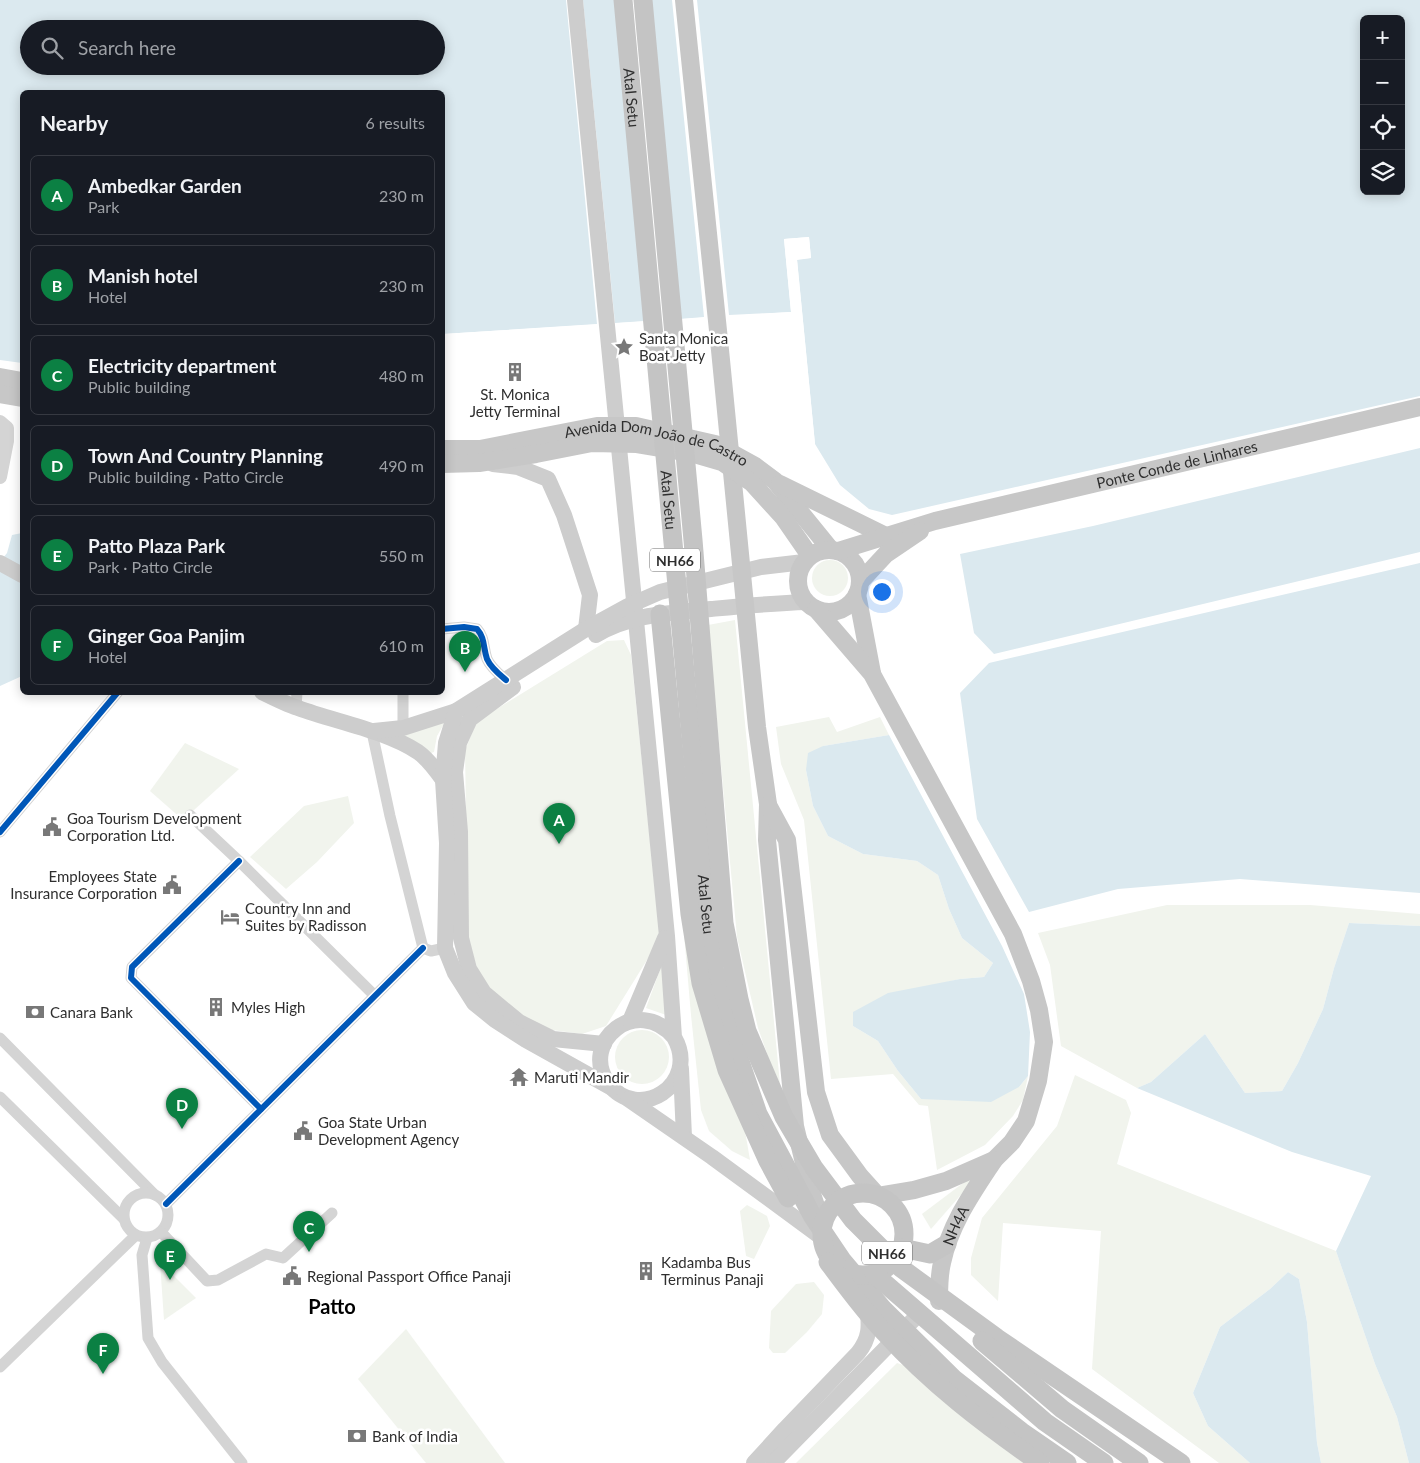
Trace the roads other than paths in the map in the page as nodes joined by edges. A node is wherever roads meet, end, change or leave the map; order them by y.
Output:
1 (575, 0) edge
2 (623, 0) edge
3 (643, 0) edge
4 (684, 0) edge
5 (0, 377) edge
6 (20, 385) edge
7 (20, 387) edge
8 (0, 394) edge
9 (1420, 406) edge
10 (0, 422) edge
11 (445, 449) edge
12 (478, 463) junction
13 (445, 464) edge
14 (0, 477) edge
15 (775, 482) junction
16 (935, 521) junction
17 (886, 536) junction
18 (834, 550) junction
19 (807, 559) junction
20 (0, 563) edge
21 (20, 574) edge
22 (859, 588) junction
23 (643, 600) junction
24 (811, 606) junction
25 (654, 616) junction
26 (445, 629) edge
27 (586, 629) junction
28 (872, 674) junction
29 (506, 680) junction
30 (115, 695) edge
31 (275, 695) edge
32 (403, 695) edge
33 (296, 700) edge
34 (456, 711) junction
35 (403, 728) junction
36 (372, 732) junction
37 (443, 780) junction
38 (768, 804) junction
39 (190, 815) dead end
40 (0, 832) edge
41 (239, 861) junction
42 (666, 936) junction
43 (423, 948) junction
44 (445, 948) junction
45 (375, 996) junction
46 (630, 1021) junction
47 (674, 1037) junction
48 (0, 1038) edge
49 (604, 1044) junction
50 (681, 1066) junction
51 (619, 1092) junction
52 (0, 1097) edge
53 (261, 1109) junction
54 (684, 1137) junction
55 (994, 1160) junction
56 (155, 1195) junction
57 (878, 1196) junction
58 (166, 1204) junction
59 (332, 1213) dead end
60 (124, 1219) junction
61 (822, 1231) junction
62 (161, 1232) junction
63 (141, 1236) junction
64 (947, 1244) junction
65 (901, 1251) junction
66 (853, 1274) junction
67 (874, 1274) junction
68 (939, 1301) junction
69 (920, 1313) junction
70 (0, 1367) edge
71 (242, 1463) edge
72 (754, 1463) edge
73 (773, 1463) edge
74 (1040, 1463) edge
75 (1067, 1463) edge
76 (1104, 1463) edge
77 (1139, 1463) edge
78 (1181, 1463) edge

1 - 42 main road
2 - 75 highway, Atal Setu / NH66
3 - 78 highway, Atal Setu / NH66
4 - 38 main road
5 - 6 main road
7 - 8 main road
9 - 16 main road, Ponte Conde de Linhares
10 - 14 street
11 - 15 main road, Avenida Dom João de Castro
12 - 13 main road, Avenida Dom João de Castro
12 - 19 main road, Avenida Dom João de Castro
12 - 27 main road
15 - 17 main road
15 - 18 main road, Avenida Dom João de Castro
16 - 17 main road, Ponte Conde de Linhares
16 - 22 main road
17 - 18 main road, Ponte Conde de Linhares
18 - 19 main road
18 - 22 main road
19 - 23 main road
19 - 24 main road
20 - 21 main road
22 - 24 main road
22 - 28 main road
23 - 25 main road
23 - 27 main road
24 - 25 main road
24 - 28 main road
25 - 49 main road
25 - 74 highway
26 - 29 street
27 - 29 main road
28 - 55 main road
29 - 34 main road
30 - 40 street
31 - 33 main road
32 - 35 street
33 - 36 main road
34 - 35 main road
34 - 37 main road
35 - 36 main road
36 - 37 main road
36 - 43 street
37 - 44 main road
38 - 57 main road
38 - 61 main road
39 - 41 street
41 - 45 street
41 - 53 street
42 - 46 main road
42 - 47 main road
43 - 44 street
43 - 45 street
44 - 51 main road
45 - 53 street
46 - 47 main road
46 - 49 main road
47 - 50 main road
48 - 56 street
49 - 51 main road
50 - 51 main road
50 - 54 main road
51 - 54 main road
52 - 60 street
53 - 58 street
54 - 61 main road
55 - 57 main road
55 - 64 main road, NH4A
56 - 58 street
56 - 60 street
57 - 61 highway
57 - 65 highway
58 - 62 street
59 - 62 street
60 - 63 street
61 - 66 highway
62 - 63 street
63 - 70 street
63 - 71 street
64 - 65 highway
64 - 68 main road, NH4A
65 - 67 highway
65 - 68 highway
66 - 67 highway
66 - 72 main road
67 - 69 highway
68 - 77 highway
69 - 73 main road
69 - 76 highway

